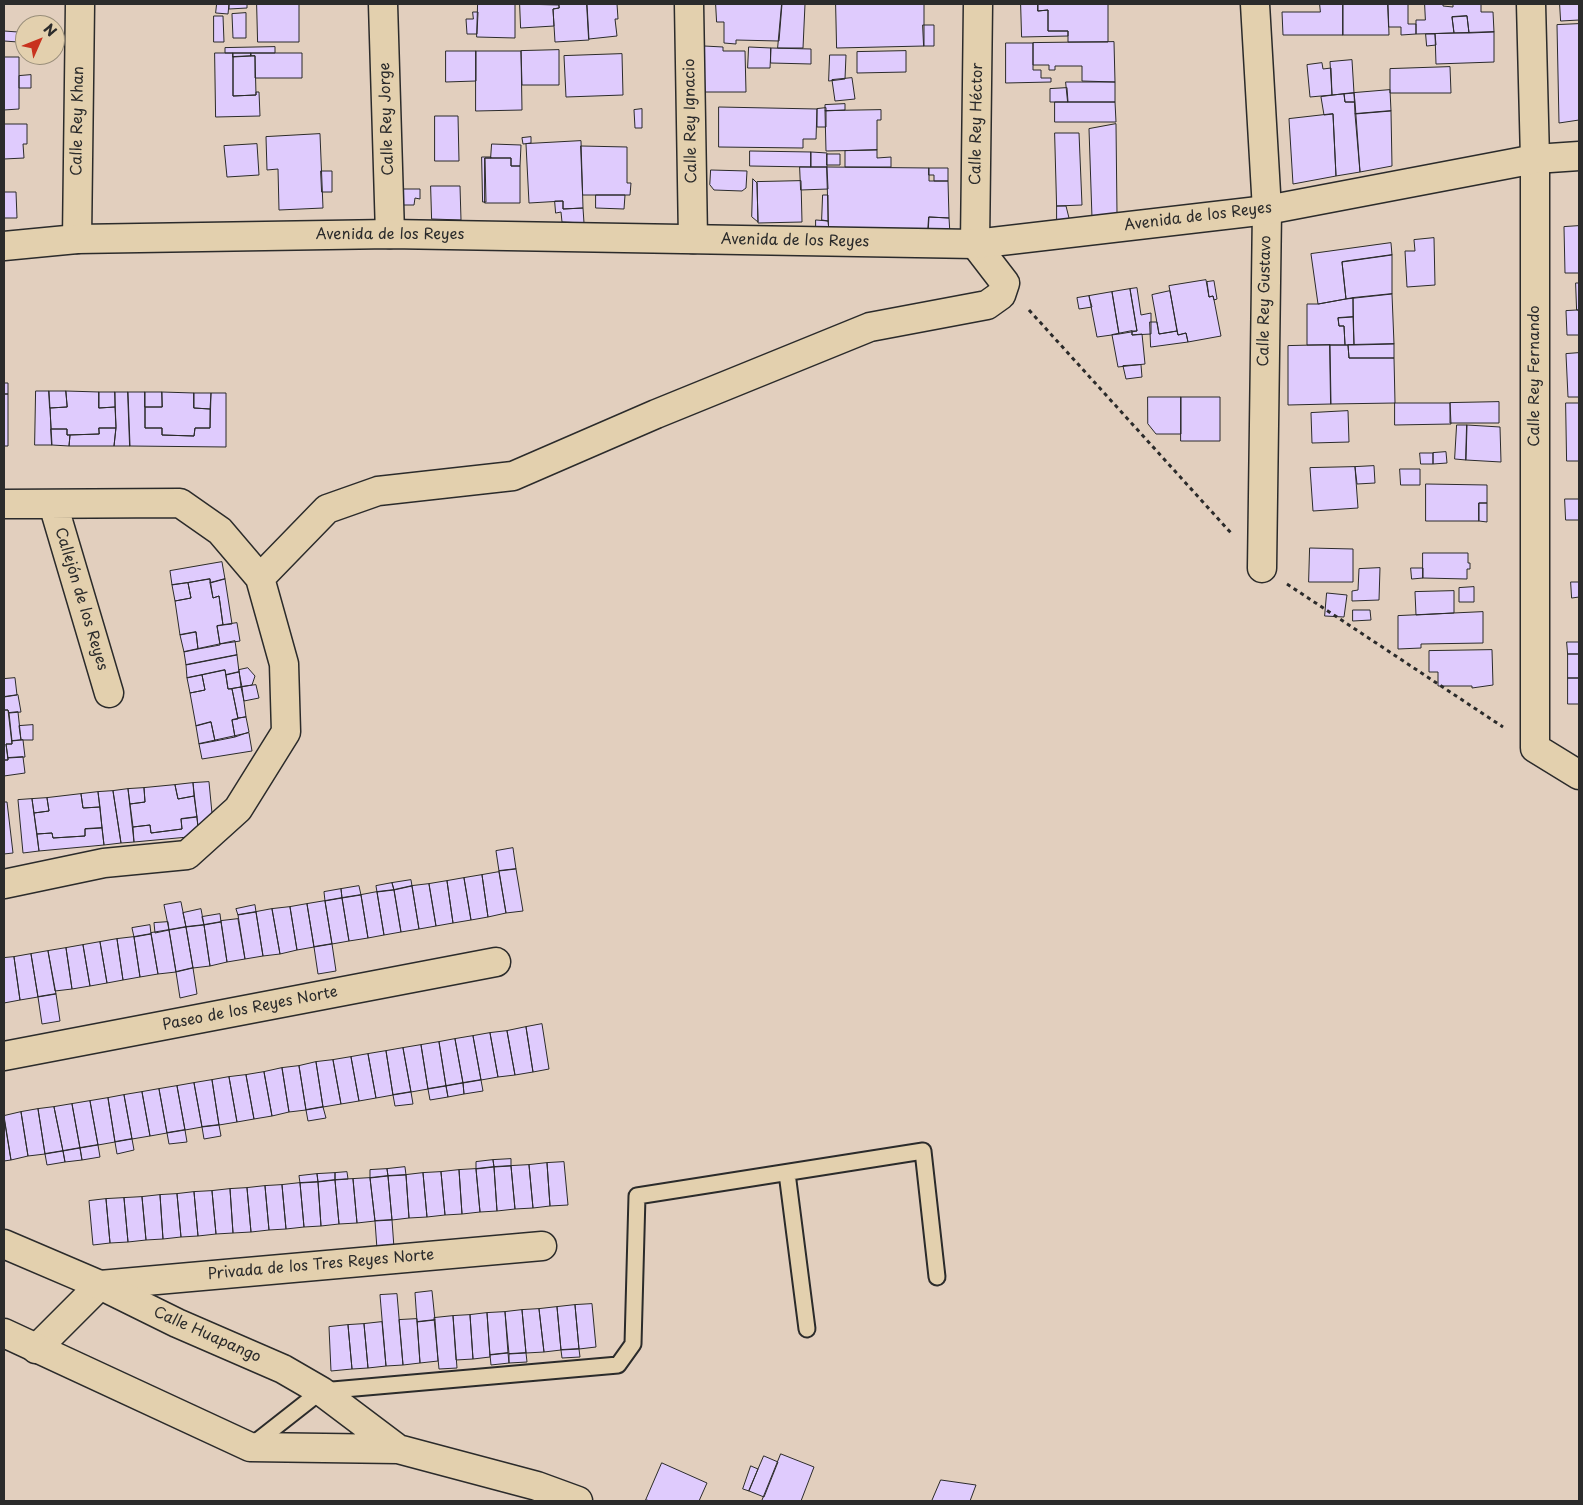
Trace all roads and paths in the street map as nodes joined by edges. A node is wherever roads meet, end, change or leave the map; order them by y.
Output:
1 (80, 4) edge
2 (383, 4) edge
3 (689, 4) edge
4 (978, 4) edge
5 (1255, 4) edge
6 (1531, 4) edge
7 (1579, 156) edge
8 (1535, 159) junction
9 (1267, 210) junction
10 (390, 234) junction
11 (77, 239) junction
12 (693, 239) junction
13 (975, 244) junction
14 (4, 246) edge
15 (4, 504) edge
16 (53, 504) junction
17 (1262, 568) dead end
18 (260, 578) junction
19 (109, 694) dead end
20 (1579, 775) edge
21 (4, 884) edge
22 (496, 962) dead end
23 (4, 1056) edge
24 (786, 1173) junction
25 (4, 1244) edge
26 (542, 1246) dead end
27 (937, 1277) dead end
28 (100, 1285) junction
29 (807, 1329) dead end
30 (4, 1333) edge
31 (36, 1349) junction
32 (321, 1391) junction
33 (250, 1447) junction
34 (398, 1449) junction
35 (578, 1501) edge

1 - 11 street, Calle Rey Khan
2 - 10 street, Calle Rey Jorge
3 - 12 street, Calle Rey Ignacio
4 - 13 street, Calle Rey Héctor
5 - 9 street, Calle Rey Gustavo
6 - 8 street, Calle Rey Fernando
7 - 8 street, Avenida de los Reyes
8 - 9 street, Avenida de los Reyes
8 - 20 street, Calle Rey Fernando
9 - 13 street, Avenida de los Reyes
9 - 17 street, Calle Rey Gustavo
10 - 11 street, Avenida de los Reyes
10 - 12 street, Avenida de los Reyes
11 - 14 street, Avenida de los Reyes
12 - 13 street, Avenida de los Reyes
13 - 18 street
15 - 16 street, Callejón de los Reyes
16 - 18 street, Callejón de los Reyes
16 - 19 street, Callejón de los Reyes
18 - 21 street
22 - 23 street, Paseo de los Reyes Norte
24 - 27 lane
24 - 29 lane
24 - 32 lane
25 - 28 street, Calle Huapango
26 - 28 street, Privada de los Tres Reyes Norte
28 - 31 street
28 - 32 street, Calle Huapango
30 - 31 street, Calle Huapango
31 - 33 street, Calle Huapango
32 - 33 lane
32 - 34 street, Calle Huapango
33 - 34 street, Calle Huapango
34 - 35 street, Calle Huapango

